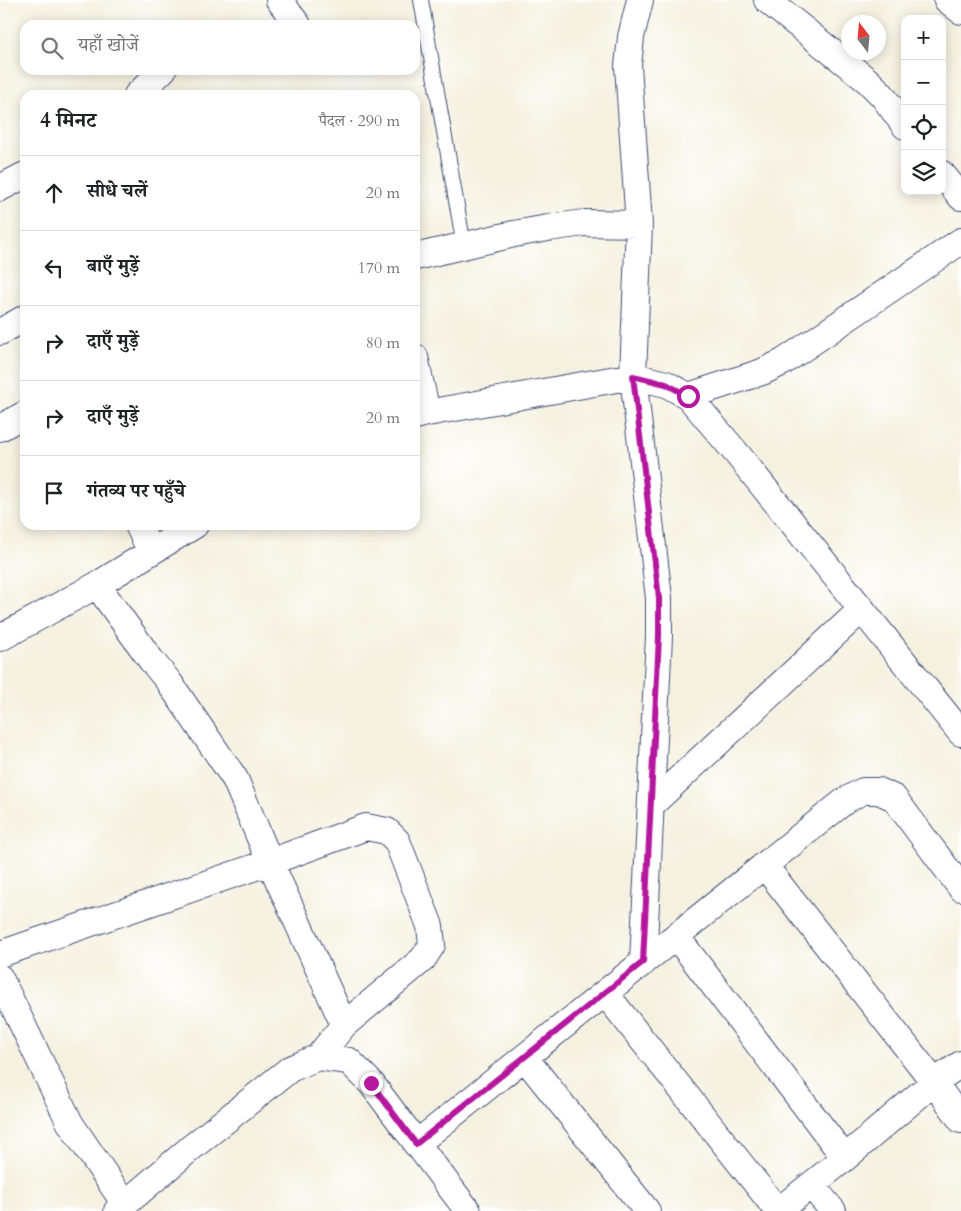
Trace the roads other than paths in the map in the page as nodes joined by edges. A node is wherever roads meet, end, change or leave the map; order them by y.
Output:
1 (279, 0) edge
2 (421, 0) edge
3 (640, 0) edge
4 (767, 0) edge
5 (947, 0) edge
6 (961, 11) edge
7 (294, 20) edge
8 (159, 75) edge
9 (143, 90) edge
10 (901, 121) edge
11 (20, 178) edge
12 (946, 179) edge
13 (0, 188) edge
14 (961, 197) edge
15 (639, 224) junction
16 (961, 241) edge
17 (464, 246) junction
18 (420, 256) edge
19 (20, 321) edge
20 (0, 332) edge
21 (633, 376) junction
22 (688, 396) junction
23 (421, 415) edge
24 (20, 417) edge
25 (0, 428) edge
26 (140, 530) edge
27 (187, 530) edge
28 (151, 552) junction
29 (97, 585) junction
30 (862, 609) junction
31 (0, 638) edge
32 (961, 733) edge
33 (651, 805) junction
34 (270, 862) junction
35 (764, 866) junction
36 (961, 888) edge
37 (676, 936) junction
38 (0, 954) edge
39 (643, 962) junction
40 (0, 978) edge
41 (605, 993) junction
42 (344, 1025) junction
43 (318, 1057) junction
44 (525, 1058) junction
45 (961, 1064) edge
46 (934, 1082) junction
47 (961, 1120) edge
48 (416, 1144) junction
49 (845, 1158) junction
50 (811, 1185) junction
51 (121, 1208) edge
52 (468, 1211) edge
53 (647, 1211) edge
54 (778, 1211) edge
55 (832, 1211) edge

1 - 7 street
2 - 17 lane
3 - 15 street
4 - 10 street
5 - 6 street
8 - 9 street
11 - 13 street
12 - 14 street
15 - 17 street
15 - 21 street
16 - 22 street
17 - 18 street
19 - 20 street
21 - 22 street
21 - 23 street
21 - 33 street
22 - 30 street
24 - 25 street
26 - 28 street
27 - 28 street
28 - 29 street
29 - 31 street
29 - 34 street
30 - 32 street
30 - 33 street
33 - 39 street
34 - 38 street
34 - 42 street
34 - 42 street
35 - 36 street
35 - 37 street
35 - 46 street
37 - 39 street
37 - 49 street
39 - 41 street
40 - 51 street
41 - 44 street
41 - 54 street
42 - 43 street
43 - 48 street
43 - 51 street
44 - 48 street
44 - 53 street
45 - 46 street
46 - 47 street
46 - 49 street
48 - 52 street
49 - 50 street
50 - 54 street
50 - 55 street

